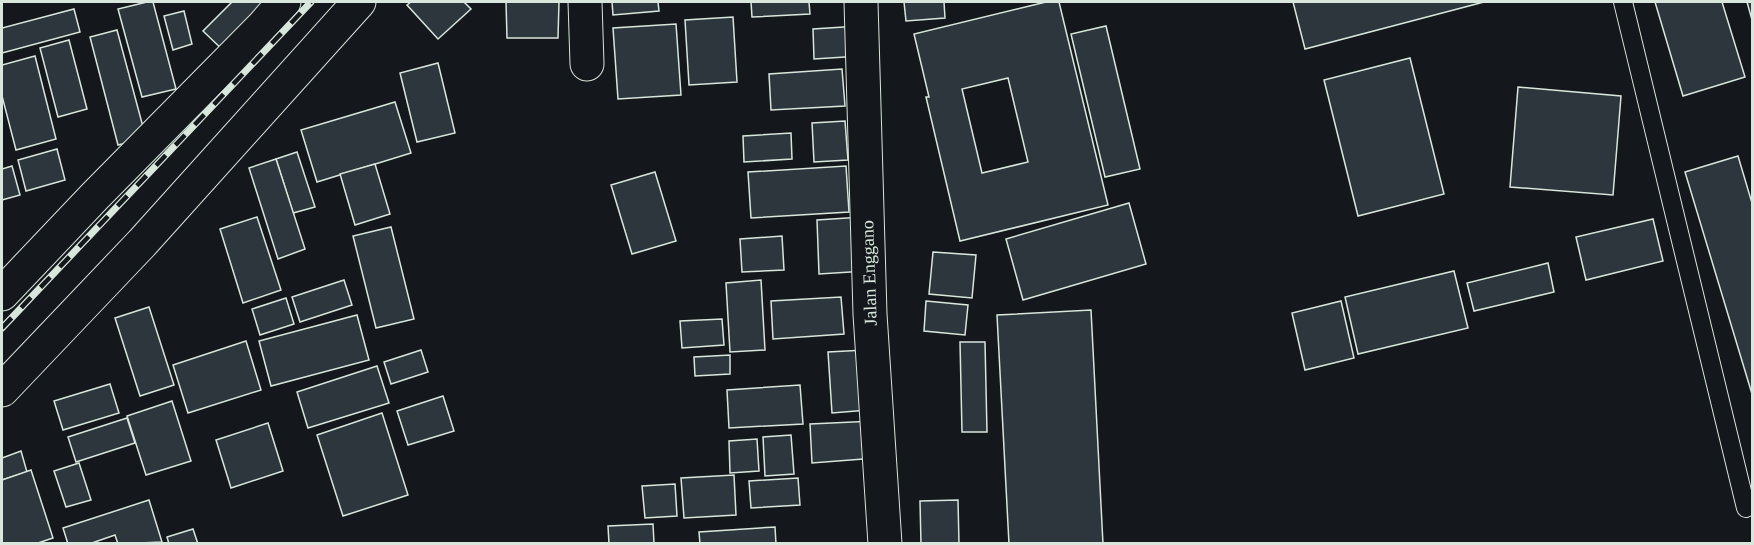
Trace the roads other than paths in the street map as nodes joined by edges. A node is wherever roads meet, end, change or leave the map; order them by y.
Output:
1 (284, 2) edge
2 (359, 2) edge
3 (585, 2) edge
4 (861, 2) edge
5 (1623, 2) edge
6 (587, 64) dead end
7 (2, 294) edge
8 (2, 390) edge
9 (1746, 508) dead end
10 (885, 543) edge

1 - 7 street
2 - 8 street
3 - 6 street
4 - 10 street, Jalan Enggano
5 - 9 lane

